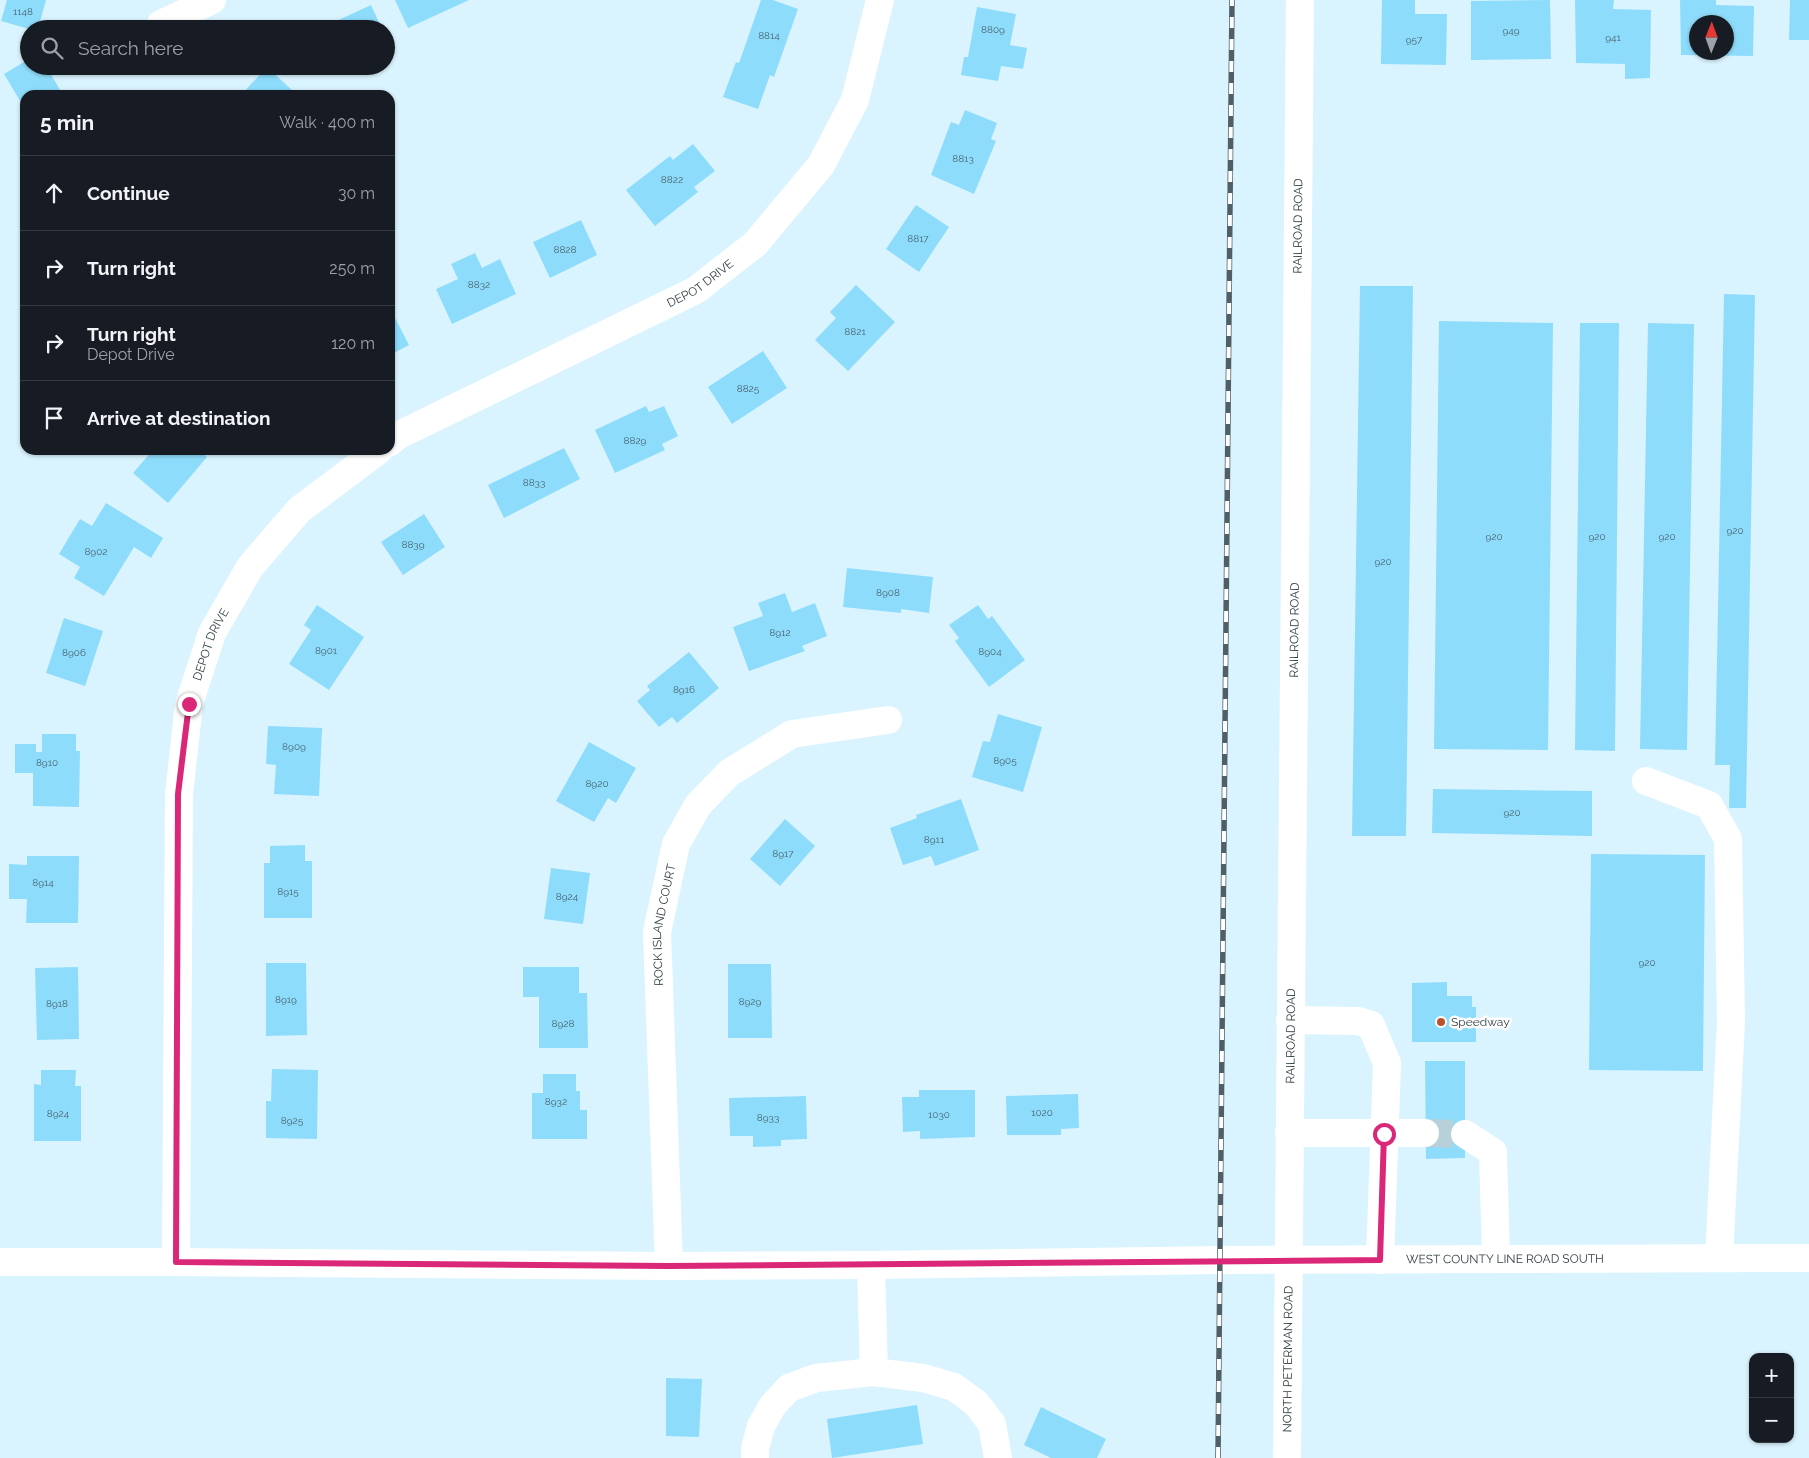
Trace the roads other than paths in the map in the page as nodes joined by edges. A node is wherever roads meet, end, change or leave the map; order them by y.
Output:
1 (212, 0) edge
2 (880, 0) edge
3 (1300, 0) edge
4 (170, 20) edge
5 (395, 438) edge
6 (372, 455) edge
7 (888, 720) dead end
8 (1646, 781) dead end
9 (1290, 1020) junction
10 (1289, 1133) junction
11 (1425, 1133) tunnel mouth
12 (1384, 1134) junction
13 (1465, 1134) tunnel mouth
14 (1720, 1258) junction
15 (1809, 1258) edge
16 (1496, 1259) junction
17 (1288, 1260) junction
18 (1380, 1260) junction
19 (0, 1262) edge
20 (176, 1262) junction
21 (871, 1265) junction
22 (669, 1266) junction
23 (874, 1372) junction
24 (755, 1458) edge
25 (998, 1458) edge
26 (1287, 1458) edge

1 - 4 street
2 - 5 street, DEPOT DRIVE
3 - 9 street, RAILROAD ROAD
6 - 20 street, DEPOT DRIVE
7 - 22 street, ROCK ISLAND COURT
8 - 14 street
9 - 10 street, RAILROAD ROAD
9 - 12 street
10 - 12 street
10 - 17 street, RAILROAD ROAD
11 - 12 street
12 - 18 street
13 - 16 street
14 - 15 street, WEST COUNTY LINE ROAD SOUTH
14 - 16 street, WEST COUNTY LINE ROAD SOUTH
16 - 18 street, WEST COUNTY LINE ROAD SOUTH
17 - 18 street, WEST COUNTY LINE ROAD SOUTH
17 - 21 street, WEST COUNTY LINE ROAD SOUTH
17 - 26 street, NORTH PETERMAN ROAD
19 - 20 street, WEST COUNTY LINE ROAD SOUTH
20 - 22 street, WEST COUNTY LINE ROAD SOUTH
21 - 22 street, WEST COUNTY LINE ROAD SOUTH
21 - 23 street
23 - 24 street
23 - 25 street

